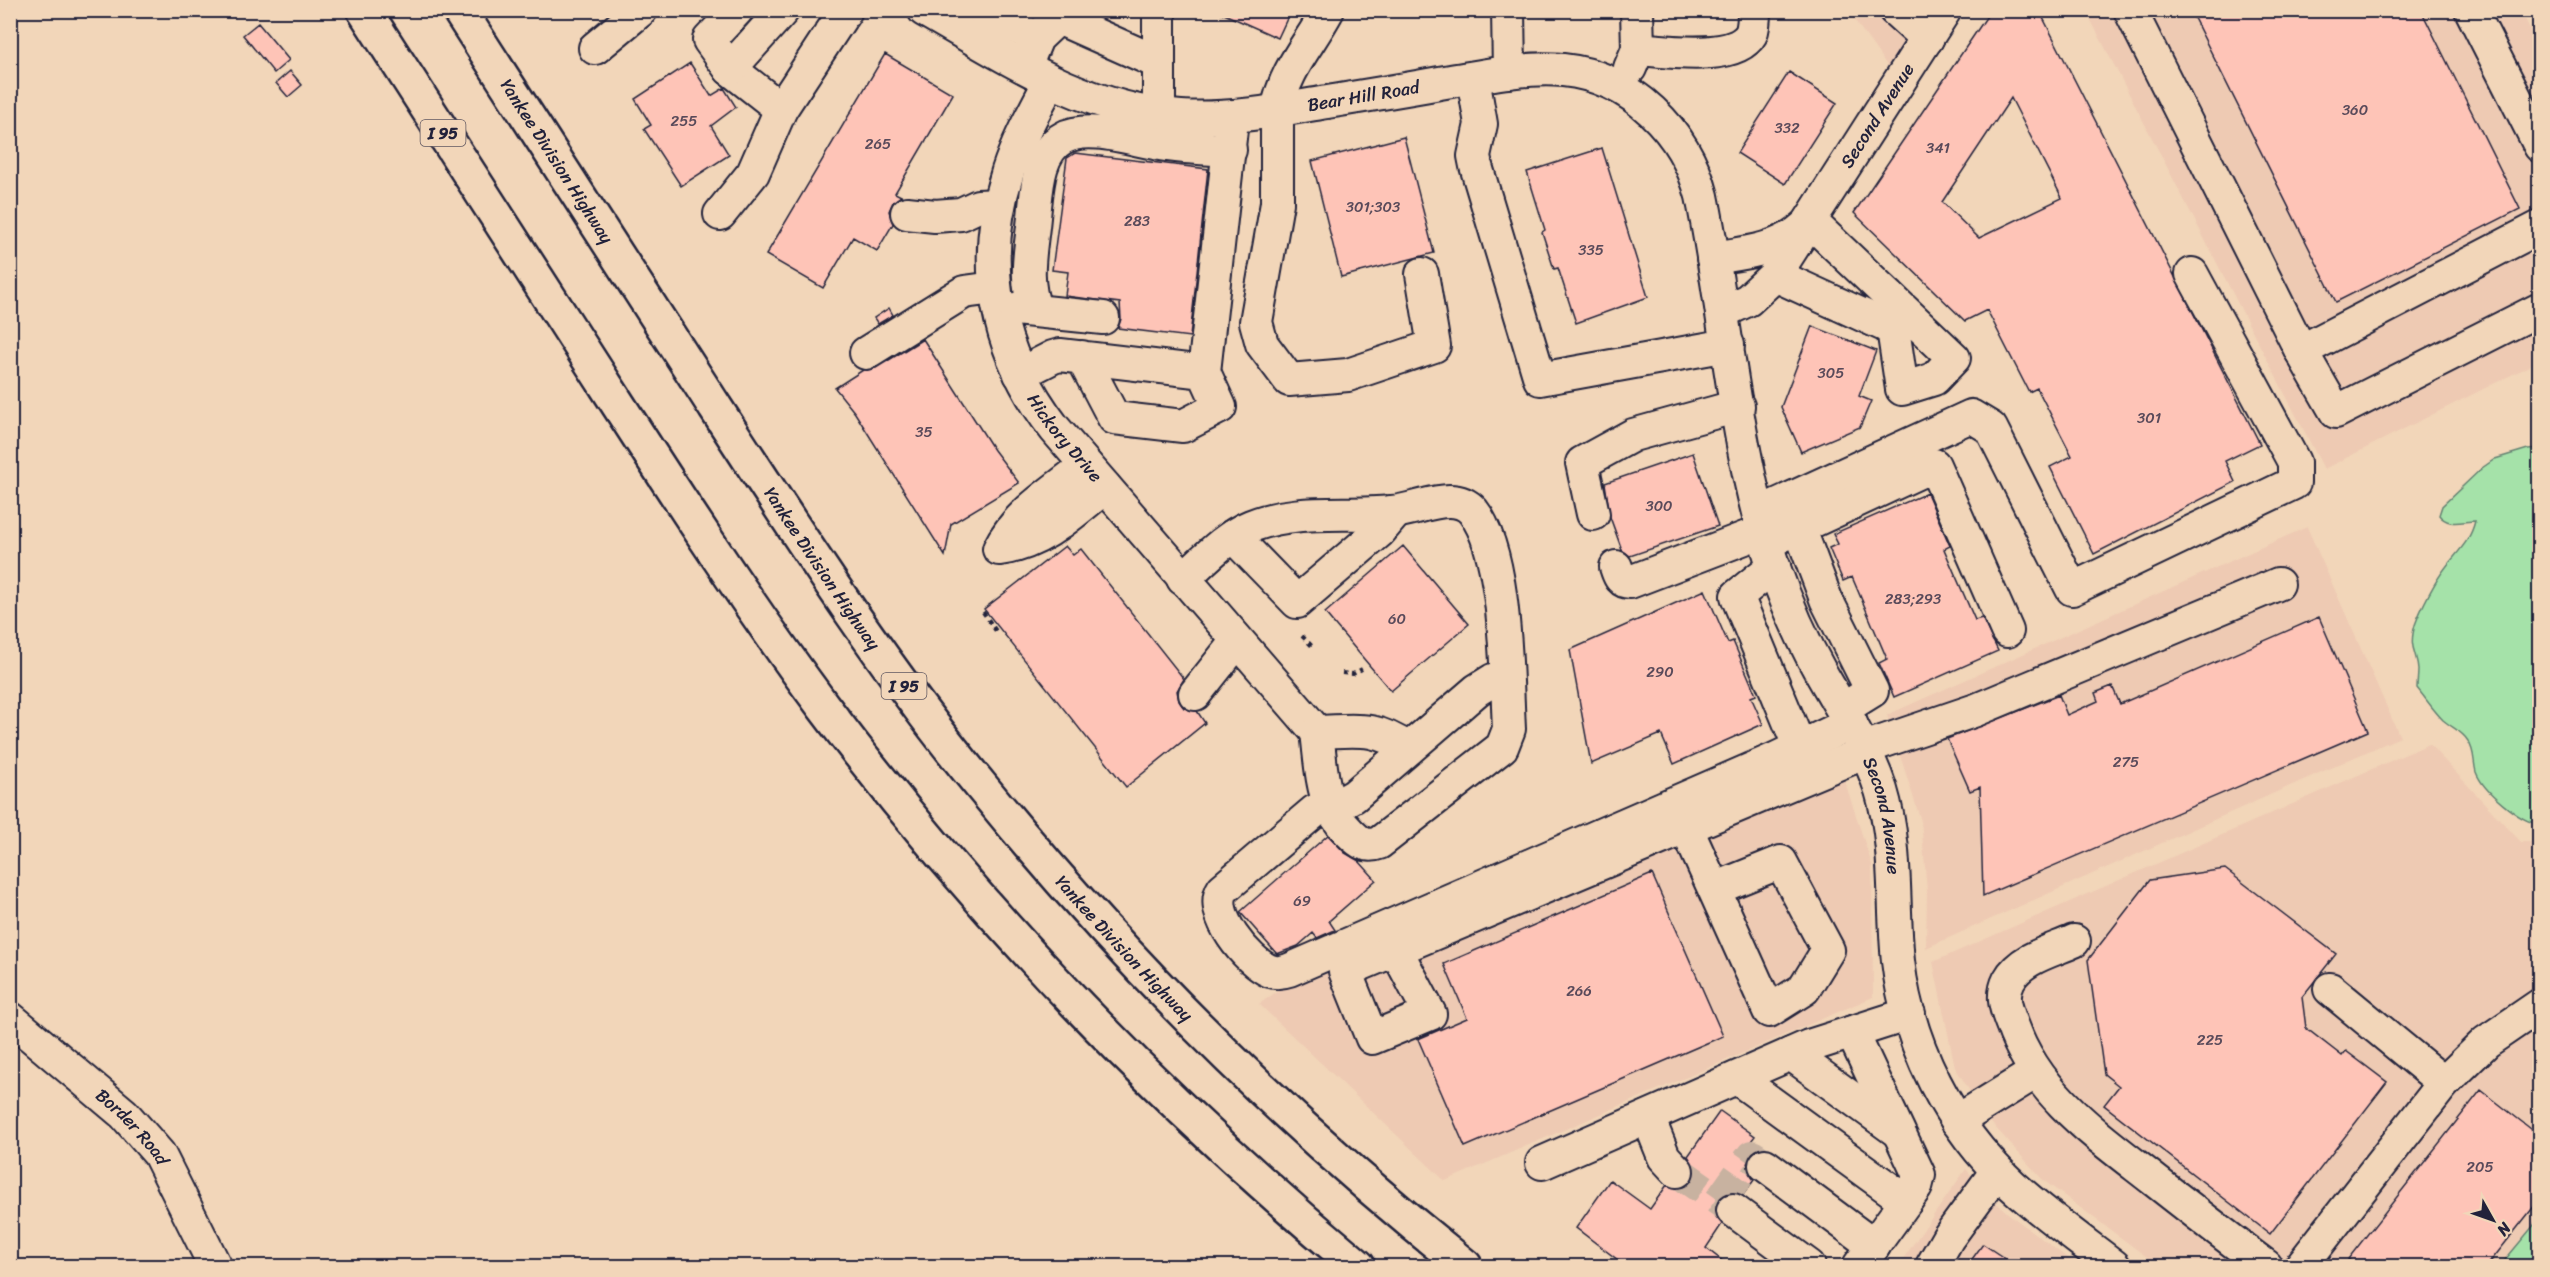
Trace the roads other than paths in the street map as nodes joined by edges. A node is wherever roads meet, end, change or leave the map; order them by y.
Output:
1 (364, 10) edge
2 (459, 10) edge
3 (641, 10) edge
4 (737, 10) edge
5 (783, 10) edge
6 (924, 10) edge
7 (983, 10) edge
8 (1159, 10) edge
9 (1328, 10) edge
10 (1508, 10) edge
11 (1637, 10) edge
12 (1754, 10) edge
13 (1895, 10) edge
14 (1945, 10) edge
15 (2130, 10) edge
16 (2471, 10) edge
17 (835, 15) edge
18 (1046, 19) edge
19 (1926, 39) junction
20 (595, 48) dead end
21 (1638, 50) junction
22 (1159, 63) junction
23 (730, 69) junction
24 (1509, 72) junction
25 (1038, 74) junction
26 (1473, 78) junction
27 (1621, 89) junction
28 (781, 109) junction
29 (1277, 111) junction
30 (1159, 115) junction
31 (1232, 116) junction
32 (2540, 146) edge
33 (1230, 150) junction
34 (999, 205) junction
35 (907, 213) dead end
36 (720, 214) dead end
37 (1810, 221) junction
38 (2540, 227) edge
39 (1713, 258) junction
40 (1422, 274) dead end
41 (2192, 274) dead end
42 (1775, 275) junction
43 (1888, 295) junction
44 (996, 298) junction
45 (2540, 309) edge
46 (1036, 311) junction
47 (1722, 312) junction
48 (1103, 318) dead end
49 (1893, 329) junction
50 (1728, 345) junction
51 (2301, 351) junction
52 (866, 353) dead end
53 (1082, 357) junction
54 (1204, 372) junction
55 (1020, 374) junction
56 (1738, 406) junction
57 (1396, 512) junction
58 (1593, 514) dead end
59 (1799, 527) junction
60 (1233, 536) junction
61 (1766, 538) junction
62 (1616, 567) dead end
63 (1183, 579) junction
64 (2278, 584) dead end
65 (1834, 617) junction
66 (2007, 631) dead end
67 (1802, 636) junction
68 (1238, 641) junction
69 (1506, 675) junction
70 (1195, 694) dead end
71 (1317, 732) junction
72 (1856, 733) junction
73 (1800, 748) junction
74 (1408, 749) junction
75 (1329, 806) junction
76 (1686, 827) junction
77 (1714, 889) dead end
78 (2074, 941) dead end
79 (1396, 950) dead end
80 (2330, 989) dead end
81 (2539, 1007) edge
82 (1909, 1014) junction
83 (10, 1018) edge
84 (1851, 1032) junction
85 (1791, 1054) junction
86 (2032, 1066) junction
87 (1737, 1078) junction
88 (2444, 1083) junction
89 (1952, 1113) junction
90 (1648, 1117) junction
91 (1900, 1133) junction
92 (1542, 1163) dead end
93 (1765, 1165) dead end
94 (1677, 1171) tunnel mouth
95 (1997, 1171) junction
96 (1906, 1201) junction
97 (1732, 1210) tunnel mouth
98 (1866, 1256) edge
99 (215, 1266) edge
100 (1358, 1266) edge
101 (1465, 1266) edge
102 (1809, 1266) edge
103 (1932, 1266) edge
104 (2114, 1266) edge
105 (2265, 1266) edge
106 (2301, 1266) edge

1 - 100 highway, I 95
2 - 101 highway, Yankee Division Highway / I 95
3 - 20 street
4 - 23 street
5 - 23 street
6 - 25 street, Bear Hill Road
7 - 18 street
8 - 22 street
9 - 29 street
10 - 24 street
11 - 21 street
12 - 21 street
13 - 19 street
14 - 19 street, Second Avenue
15 - 51 street
16 - 32 street
17 - 28 street
18 - 22 street
18 - 25 street, Hickory Drive
19 - 37 street, Second Avenue
21 - 27 street
22 - 30 street
23 - 28 street
24 - 26 street, Bear Hill Road
24 - 27 street, Bear Hill Road
25 - 30 street, Bear Hill Road
25 - 34 street, Hickory Drive
26 - 29 street, Bear Hill Road
26 - 50 street
27 - 39 street, Bear Hill Road
28 - 36 street
29 - 31 street, Bear Hill Road
29 - 40 street
30 - 31 street, Bear Hill Road
31 - 33 street
33 - 46 street
33 - 54 street
34 - 35 street
34 - 44 street, Hickory Drive
37 - 39 street, Second Avenue
37 - 42 street, Second Avenue
37 - 43 street
38 - 51 street
39 - 47 street, Second Avenue
41 - 61 street
42 - 47 street, Second Avenue
42 - 49 street
43 - 49 street
43 - 49 street
44 - 46 street
44 - 52 street
44 - 55 street, Hickory Drive
45 - 51 street
46 - 48 street
47 - 50 street, Second Avenue
50 - 56 street, Second Avenue
53 - 54 street
53 - 54 street
53 - 55 street
55 - 63 street, Hickory Drive
56 - 58 street
56 - 61 street, Second Avenue
57 - 60 street
57 - 60 street
57 - 69 street
59 - 61 street
59 - 65 street
59 - 66 street
60 - 63 street
61 - 62 street
61 - 67 street, Second Avenue
61 - 73 street
63 - 68 street, Hickory Drive
64 - 72 street
65 - 67 street
65 - 72 street
67 - 72 street, Second Avenue
68 - 70 street
68 - 71 street, Hickory Drive
69 - 74 street
69 - 75 street
71 - 74 street
71 - 75 street
72 - 73 street
72 - 76 street
72 - 82 street, Second Avenue
73 - 75 street
74 - 75 street
76 - 77 street
76 - 79 street
78 - 86 street
80 - 88 street
81 - 88 street
82 - 84 street
82 - 89 street, Second Avenue
83 - 99 street, Border Road
84 - 85 street
84 - 91 street
85 - 87 street
85 - 91 street
86 - 89 street
86 - 105 street
87 - 90 street
87 - 96 street
88 - 106 street
89 - 95 street, Second Avenue
90 - 92 street
90 - 94 street
91 - 96 street
93 - 98 street
95 - 103 street
95 - 104 street, Second Avenue
96 - 98 street
97 - 102 street

